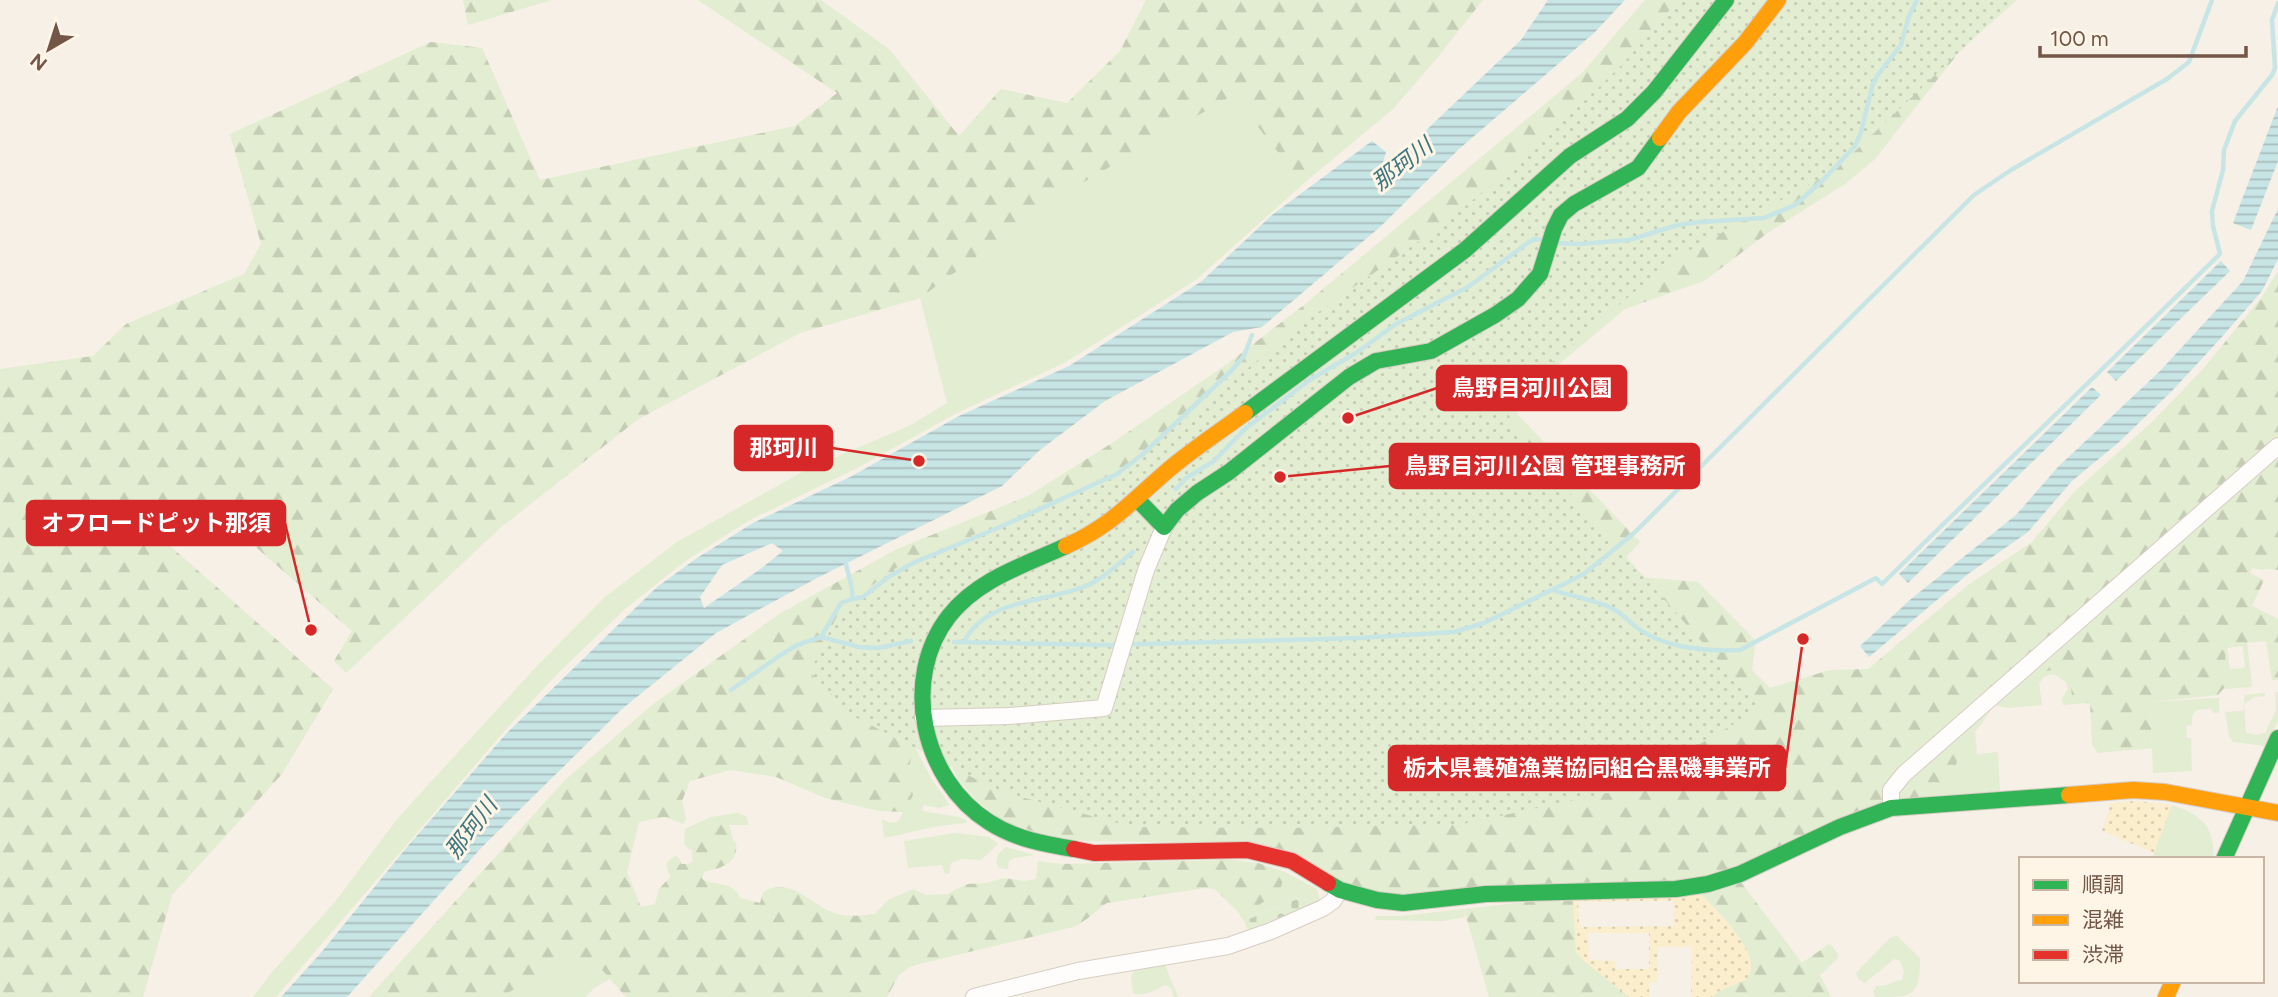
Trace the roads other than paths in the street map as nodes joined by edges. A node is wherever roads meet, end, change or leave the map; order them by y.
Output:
1 (1726, 0) edge
2 (1778, 0) edge
3 (2278, 446) edge
4 (1137, 499) junction
5 (1164, 527) junction
6 (923, 718) junction
7 (2278, 738) edge
8 (2246, 806) junction
9 (1891, 808) junction
10 (2278, 813) edge
11 (2225, 857) edge
12 (1340, 890) junction
13 (974, 997) edge

1 - 4 street
2 - 5 street
3 - 9 street
4 - 5 street
4 - 6 street
5 - 6 street
6 - 12 street
7 - 8 street
8 - 9 street
8 - 10 street
8 - 11 street
9 - 12 street
12 - 13 street

